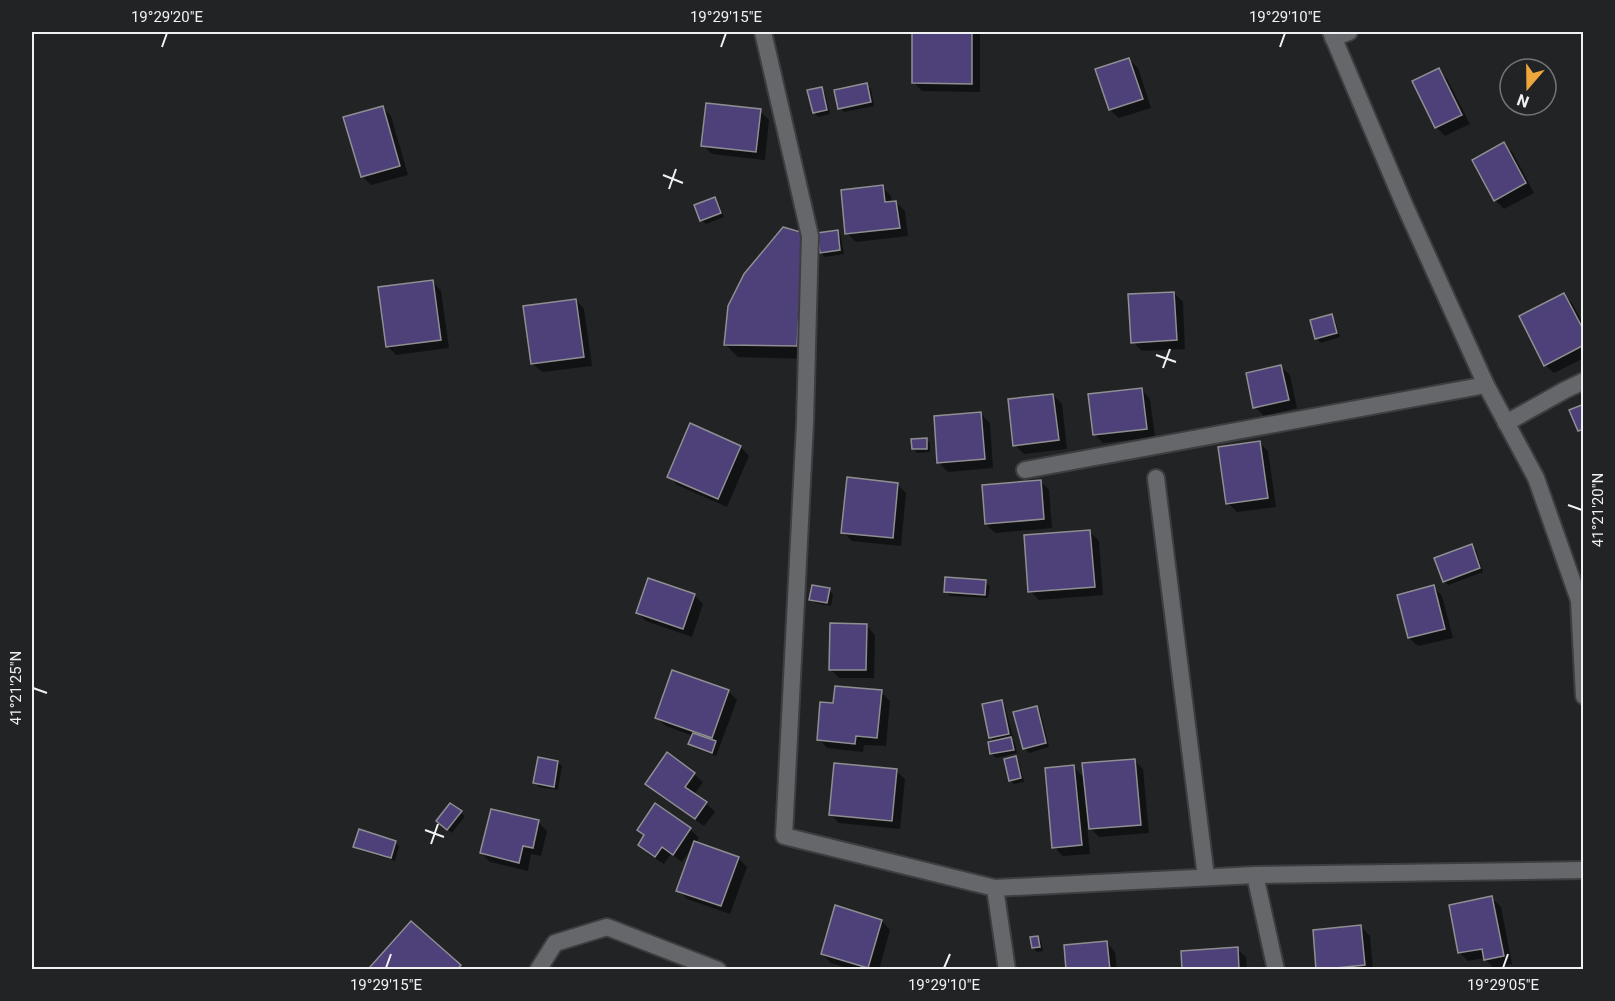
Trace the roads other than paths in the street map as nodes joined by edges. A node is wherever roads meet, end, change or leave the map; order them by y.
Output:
1 (763, 32) edge
2 (1338, 34) edge
3 (1584, 381) edge
4 (1486, 386) junction
5 (1506, 423) junction
6 (1025, 470) dead end
7 (1156, 478) dead end
8 (1584, 696) edge
9 (1584, 870) edge
10 (1255, 875) junction
11 (1206, 877) junction
12 (995, 888) junction
13 (538, 969) edge
14 (718, 969) edge
15 (1007, 969) edge
16 (1276, 969) edge

1 - 12 street
2 - 4 street
3 - 5 street
4 - 5 street
4 - 6 street
5 - 8 street
7 - 11 street
9 - 10 street
10 - 11 street
10 - 16 street
11 - 12 street
12 - 15 street
13 - 14 street

